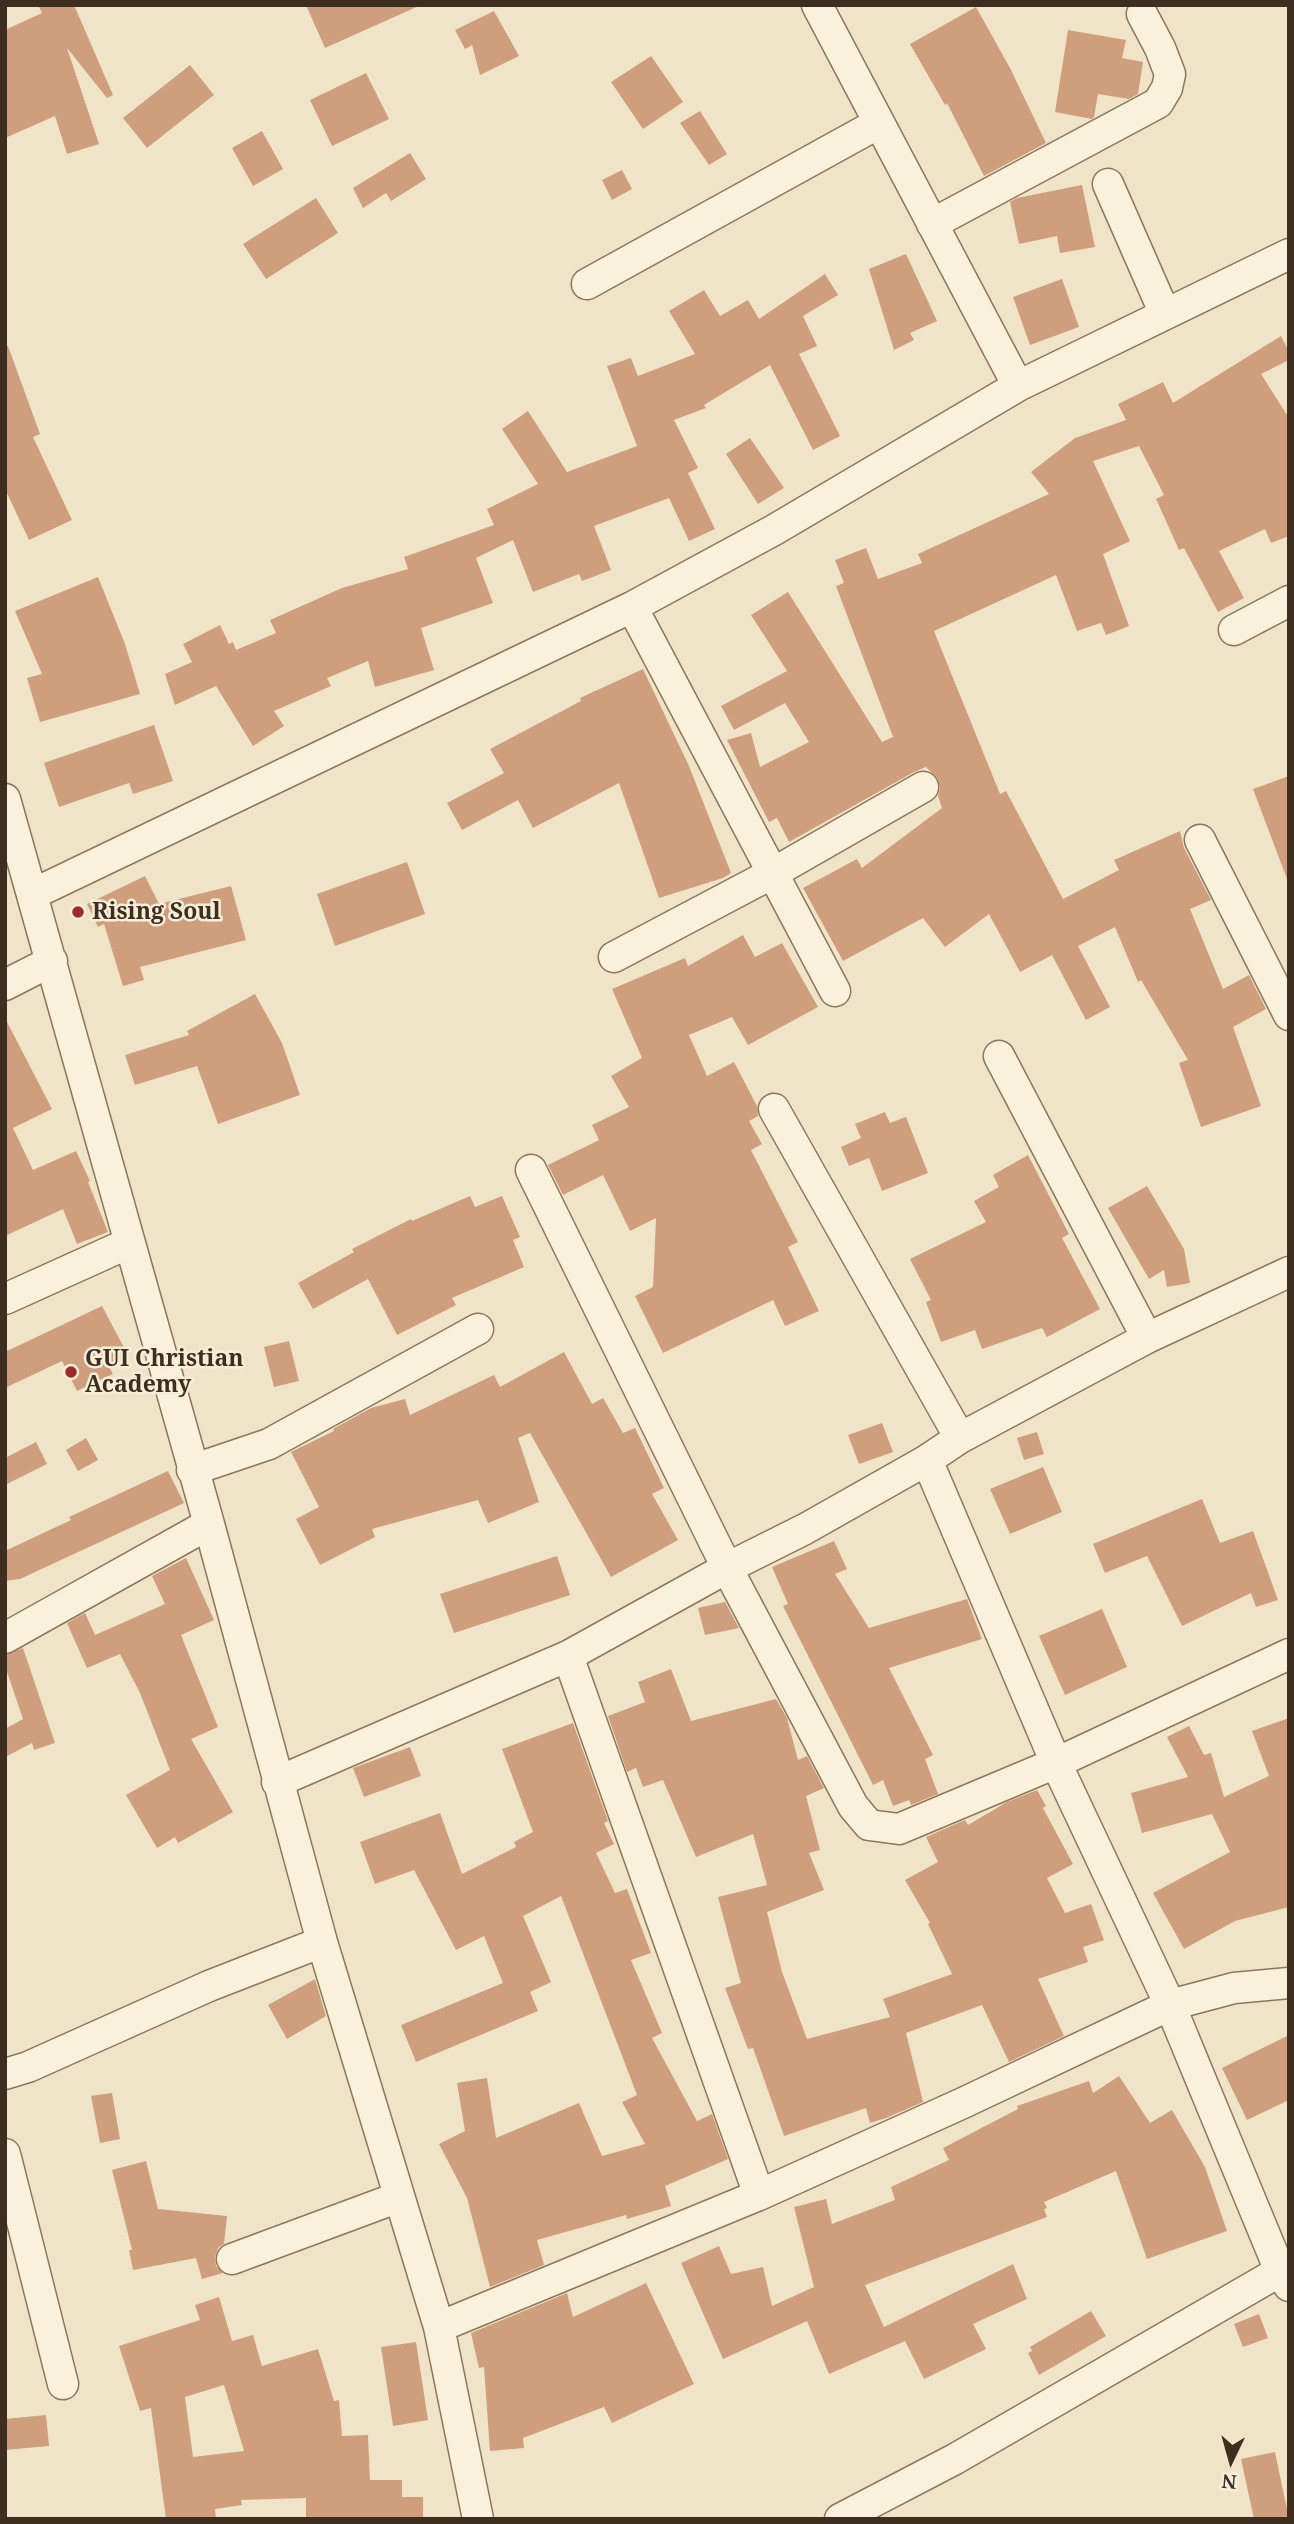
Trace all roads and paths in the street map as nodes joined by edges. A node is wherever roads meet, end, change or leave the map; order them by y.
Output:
1 (817, 5) edge
2 (1142, 14) dead end
3 (879, 123) junction
4 (1108, 184) dead end
5 (932, 224) junction
6 (1289, 254) edge
7 (587, 284) dead end
8 (1165, 314) junction
9 (1018, 386) junction
10 (1289, 601) edge
11 (632, 607) junction
12 (1234, 630) dead end
13 (923, 787) dead end
14 (5, 799) edge
15 (1200, 840) dead end
16 (773, 873) junction
17 (33, 894) junction
18 (614, 957) dead end
19 (52, 961) junction
20 (5, 985) edge
21 (835, 991) dead end
22 (1289, 1015) edge
23 (999, 1056) dead end
24 (774, 1109) dead end
25 (531, 1170) dead end
26 (130, 1243) junction
27 (1289, 1272) edge
28 (5, 1299) edge
29 (478, 1329) dead end
30 (1147, 1338) junction
31 (960, 1438) junction
32 (927, 1460) junction
33 (192, 1470) junction
34 (209, 1524) junction
35 (727, 1568) junction
36 (5, 1638) edge
37 (1289, 1654) edge
38 (568, 1656) junction
39 (1056, 1763) junction
40 (277, 1782) junction
41 (321, 1942) junction
42 (1289, 1983) edge
43 (1170, 2005) junction
44 (5, 2074) edge
45 (5, 2154) edge
46 (760, 2195) junction
47 (399, 2197) junction
48 (233, 2259) dead end
49 (1286, 2274) edge
50 (439, 2327) junction
51 (63, 2384) dead end
52 (478, 2519) edge
53 (840, 2519) edge

1 - 3 street
2 - 5 street
3 - 5 street
3 - 7 street
4 - 8 street
5 - 9 street
6 - 8 street
8 - 9 street
9 - 11 street
10 - 12 street
11 - 16 street
11 - 17 street
13 - 16 street
14 - 17 street
15 - 22 street
16 - 18 street
16 - 21 street
17 - 19 street
19 - 20 street
19 - 26 street
23 - 30 street
24 - 31 street
25 - 35 street
26 - 28 street
26 - 33 street
27 - 30 street
29 - 33 street
30 - 31 street
31 - 32 street
32 - 35 street
32 - 39 street
33 - 34 street
34 - 36 street
34 - 40 street
35 - 38 street
35 - 39 street
37 - 39 street
38 - 40 street
38 - 46 street
39 - 43 street
40 - 41 street
41 - 44 street
41 - 47 street
42 - 43 street
43 - 46 street
43 - 49 street
45 - 51 street
46 - 50 street
47 - 48 street
47 - 50 street
49 - 53 street
50 - 52 street

